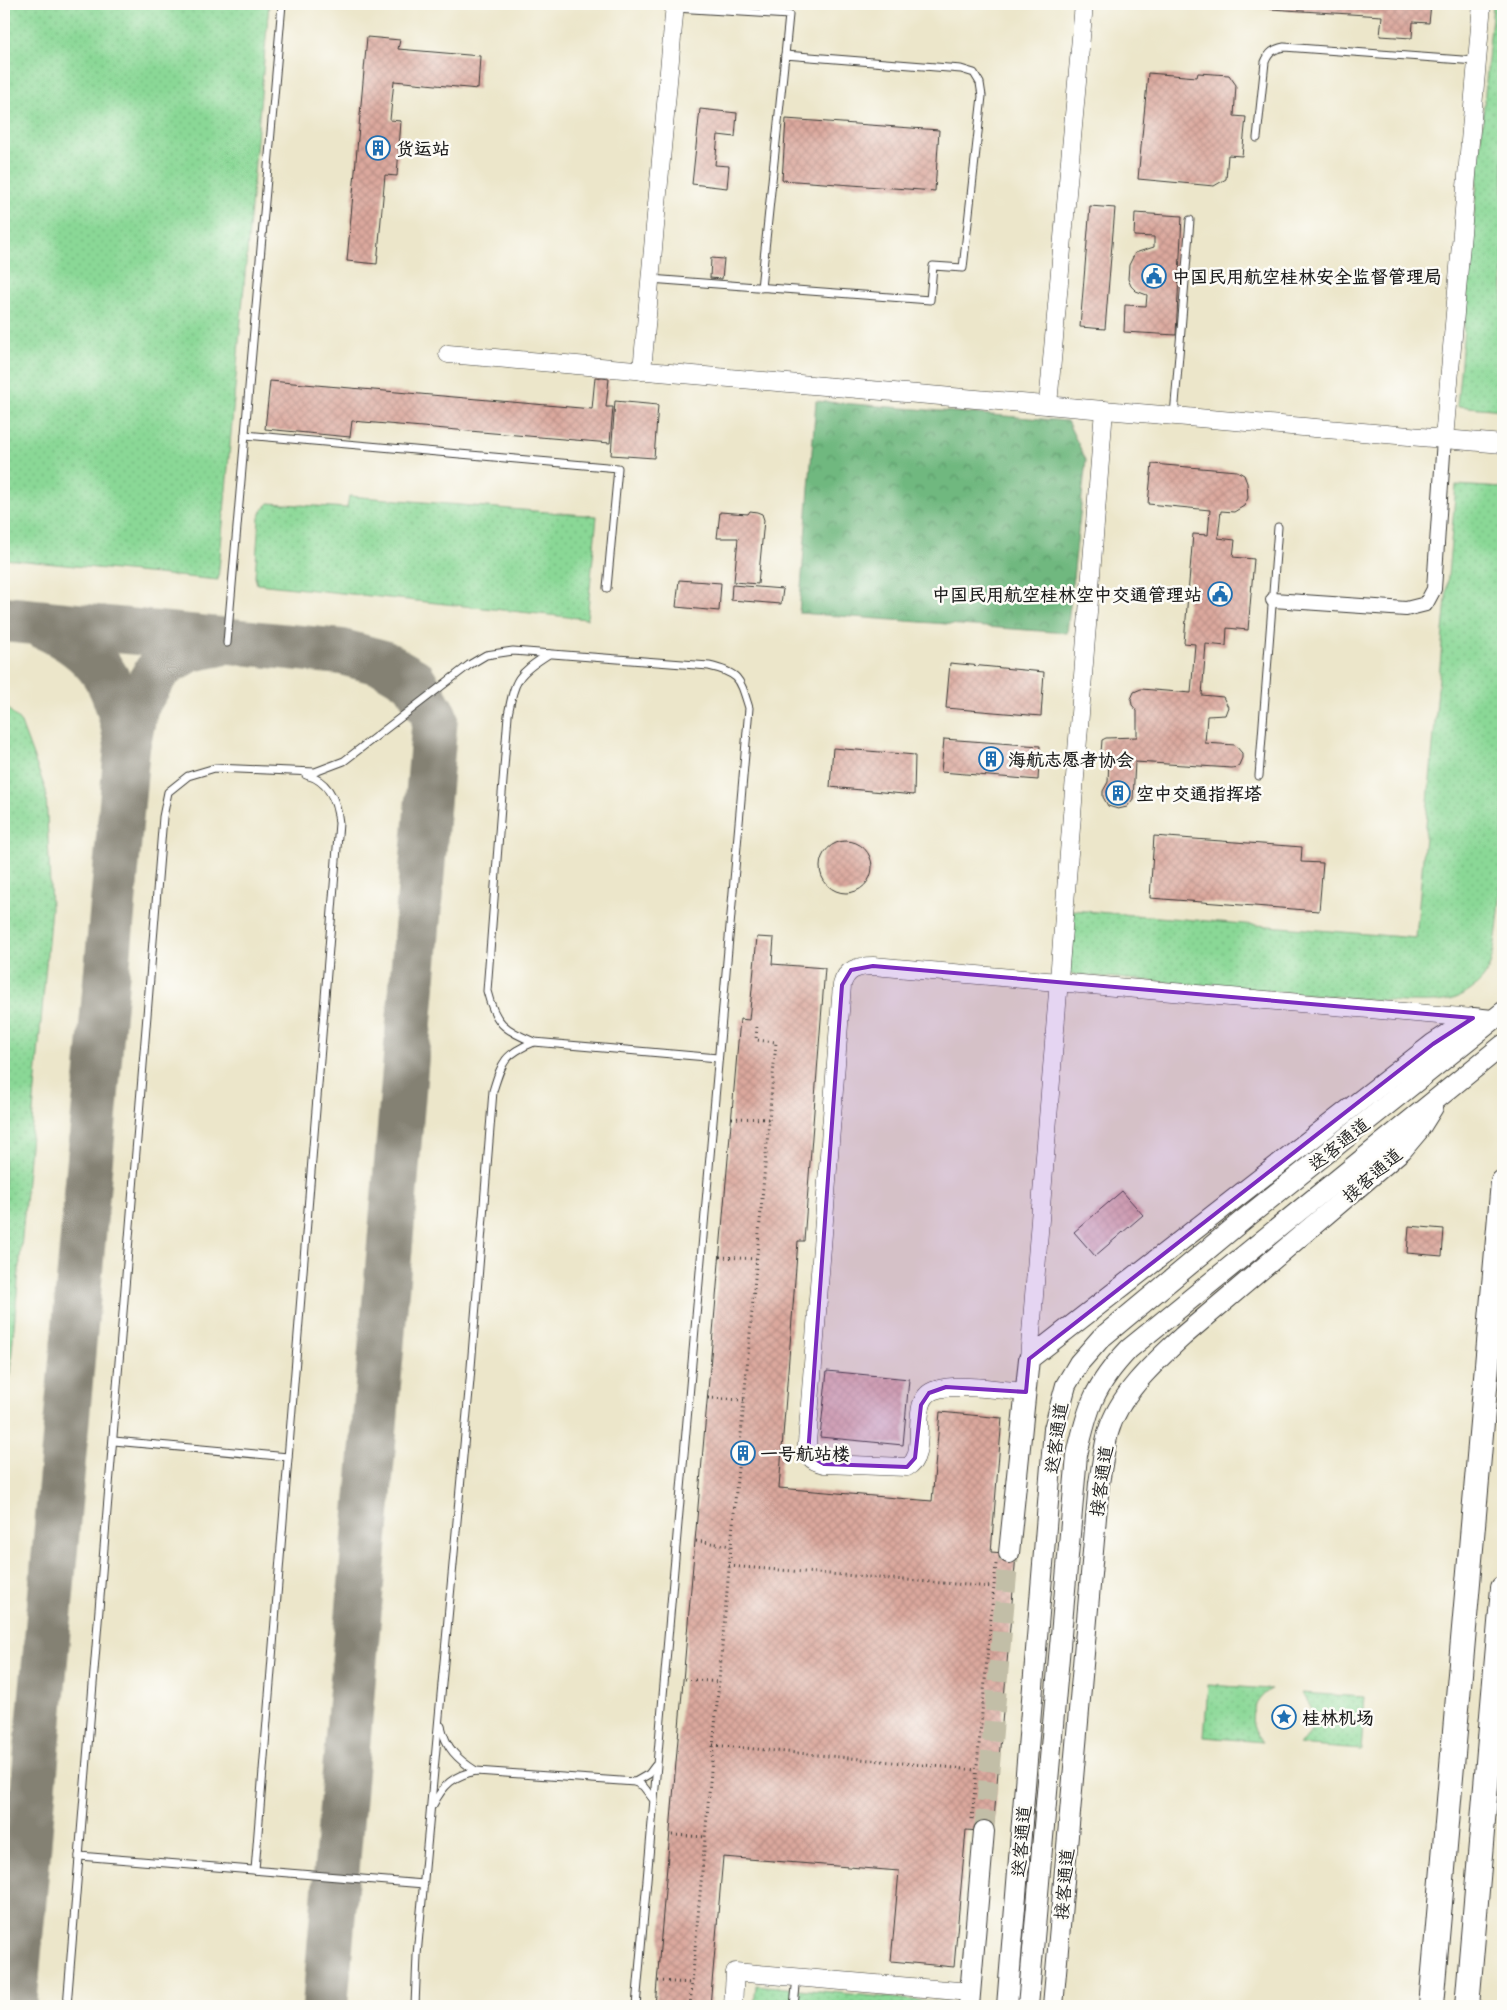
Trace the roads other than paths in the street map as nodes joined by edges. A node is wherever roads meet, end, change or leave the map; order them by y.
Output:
1 (282, 4) edge
2 (1084, 4) edge
3 (1482, 4) edge
4 (675, 6) edge
5 (786, 55) junction
6 (1477, 61) junction
7 (1257, 138) dead end
8 (1190, 220) dead end
9 (650, 279) junction
10 (761, 288) junction
11 (448, 354) dead end
12 (642, 371) junction
13 (1048, 405) junction
14 (1104, 410) junction
15 (1174, 416) junction
16 (245, 435) junction
17 (1444, 439) junction
18 (1503, 444) edge
19 (1278, 527) dead end
20 (607, 588) dead end
21 (1273, 600) junction
22 (227, 643) dead end
23 (549, 654) junction
24 (294, 772) junction
25 (1260, 776) dead end
26 (1059, 984) junction
27 (1490, 1017) edge
28 (534, 1042) junction
29 (1503, 1045) edge
30 (718, 1058) junction
31 (1441, 1094) junction
32 (1503, 1182) edge
33 (1029, 1359) junction
34 (1026, 1392) junction
35 (114, 1441) junction
36 (288, 1457) junction
37 (1003, 1557) tunnel mouth
38 (1503, 1588) edge
39 (439, 1718) junction
40 (656, 1765) junction
41 (476, 1771) junction
42 (635, 1782) junction
43 (653, 1799) junction
44 (430, 1810) junction
45 (978, 1826) tunnel mouth
46 (79, 1856) junction
47 (255, 1870) junction
48 (424, 1884) junction
49 (797, 1977) junction
50 (970, 1999) edge
51 (67, 2006) edge
52 (415, 2006) edge
53 (636, 2006) edge
54 (733, 2006) edge
55 (794, 2006) edge
56 (1007, 2006) edge
57 (1028, 2006) edge
58 (1053, 2006) edge
59 (1430, 2006) edge
60 (1467, 2006) edge

1 - 16 lane
2 - 13 street
3 - 6 street
4 - 5 lane
4 - 9 street
5 - 10 lane
5 - 10 lane
6 - 7 lane
6 - 17 street
8 - 15 lane
9 - 10 lane
9 - 12 street
11 - 12 street
12 - 13 street
13 - 14 street
14 - 15 street
14 - 26 street
15 - 17 street
16 - 20 lane
16 - 22 lane
17 - 18 street
17 - 21 street
19 - 21 lane
21 - 25 lane
23 - 24 lane
23 - 28 lane
23 - 30 lane
24 - 35 lane
24 - 36 lane
26 - 27 street
26 - 33 street
26 - 34 street
27 - 33 main road
27 - 56 main road, 送客通道
28 - 30 lane
28 - 39 lane
29 - 31 main road, 送客通道
30 - 40 lane
31 - 57 main road, 送客通道
31 - 58 main road, 接客通道
32 - 59 highway
33 - 34 main road
34 - 37 main road
35 - 36 lane
35 - 46 lane
36 - 47 lane
38 - 60 highway
39 - 41 lane
39 - 44 lane
40 - 42 lane
40 - 43 lane
41 - 42 lane
41 - 44 lane
42 - 43 lane
43 - 53 lane
44 - 48 lane
45 - 50 main road
46 - 47 lane
46 - 51 lane
47 - 48 lane
48 - 52 lane
49 - 50 street
49 - 54 street
49 - 55 lane

